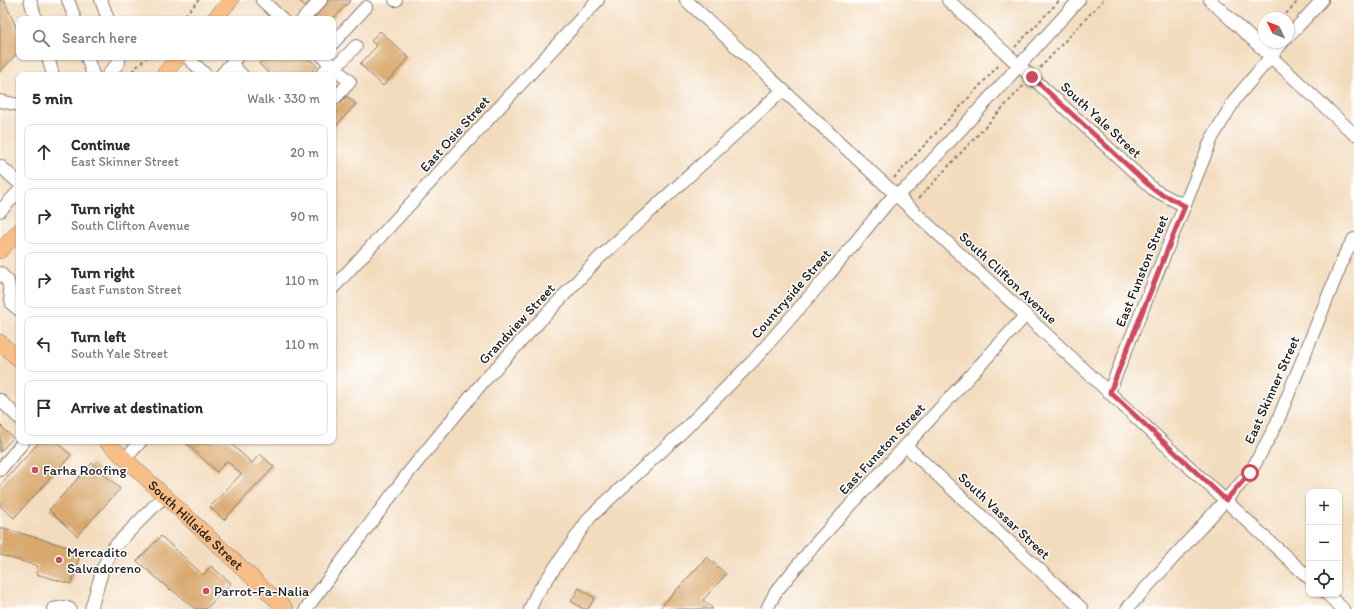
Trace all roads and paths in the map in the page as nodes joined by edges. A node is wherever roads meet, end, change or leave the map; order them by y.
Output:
1 (30, 0) edge
2 (68, 0) edge
3 (101, 0) edge
4 (199, 0) edge
5 (231, 0) edge
6 (262, 0) edge
7 (321, 0) edge
8 (598, 0) edge
9 (686, 0) edge
10 (948, 0) edge
11 (1060, 0) edge
12 (1080, 0) edge
13 (1103, 0) edge
14 (1210, 0) edge
15 (1299, 0) edge
16 (1322, 0) edge
17 (366, 7) dead end
18 (1288, 12) edge
19 (35, 16) edge
20 (74, 16) edge
21 (107, 16) edge
22 (184, 16) edge
23 (217, 16) edge
24 (276, 16) edge
25 (306, 16) edge
26 (1294, 30) edge
27 (336, 40) edge
28 (356, 46) dead end
29 (1278, 48) edge
30 (1008, 55) junction
31 (1271, 56) junction
32 (336, 59) edge
33 (49, 60) edge
34 (88, 60) edge
35 (119, 60) edge
36 (144, 60) edge
37 (176, 60) edge
38 (190, 60) edge
39 (234, 61) edge
40 (330, 63) edge
41 (1019, 65) junction
42 (52, 72) edge
43 (92, 72) edge
44 (114, 72) edge
45 (131, 72) edge
46 (166, 72) edge
47 (203, 72) edge
48 (224, 72) edge
49 (240, 72) edge
50 (323, 72) edge
51 (1032, 77) junction
52 (782, 90) junction
53 (336, 97) edge
54 (0, 101) edge
55 (16, 104) edge
56 (1354, 134) edge
57 (0, 166) edge
58 (894, 178) dead end
59 (16, 180) edge
60 (16, 194) edge
61 (896, 195) junction
62 (919, 198) dead end
63 (1185, 206) junction
64 (0, 211) edge
65 (16, 237) edge
66 (1354, 238) edge
67 (0, 251) edge
68 (9, 278) edge
69 (336, 285) edge
70 (16, 307) edge
71 (1026, 315) junction
72 (0, 342) edge
73 (16, 357) edge
74 (1110, 392) junction
75 (0, 400) edge
76 (16, 415) edge
77 (22, 444) edge
78 (110, 444) edge
79 (138, 444) edge
80 (906, 446) junction
81 (125, 459) junction
82 (0, 470) edge
83 (165, 495) junction
84 (1226, 500) junction
85 (1306, 575) edge
86 (1330, 597) edge
87 (53, 609) edge
88 (70, 609) edge
89 (91, 609) edge
90 (286, 609) edge
91 (306, 609) edge
92 (530, 609) edge
93 (767, 609) edge
94 (1082, 609) edge
95 (1127, 609) edge
96 (1343, 609) edge

1 - 19 street
2 - 20 street
3 - 21 street
4 - 22 path
5 - 23 main road
6 - 24 street
7 - 25 street
8 - 69 street, East Osie Street
9 - 52 street, South Clifton Avenue
10 - 30 street, South Yale Street
11 - 30 path
12 - 41 street, Countryside Street
13 - 51 path
14 - 31 street
15 - 18 path
16 - 26 street
17 - 27 street
28 - 32 street
29 - 31 street, East Funston Street
30 - 41 street, South Yale Street
30 - 58 path
31 - 56 street
31 - 63 street, East Funston Street
33 - 42 street
34 - 43 street
35 - 44 street
36 - 45 path
37 - 46 main road
38 - 47 street
39 - 48 street
39 - 49 street
40 - 50 street
40 - 53 street
41 - 51 street, South Yale Street
41 - 61 street, Countryside Street
51 - 62 path
51 - 63 street, South Yale Street
52 - 61 street, South Clifton Avenue
52 - 91 street, Grandview Street
54 - 55 street
57 - 59 street
60 - 64 street
61 - 71 street, South Clifton Avenue
61 - 92 street, Countryside Street
63 - 74 street, East Funston Street
65 - 67 main road
66 - 84 street, East Skinner Street
68 - 70 street
71 - 74 street, South Clifton Avenue
71 - 80 street, East Funston Street
72 - 73 main road
74 - 84 street, South Clifton Avenue
75 - 76 street
77 - 82 street
78 - 81 main road, South Hillside Street
79 - 81 street
80 - 93 street, East Funston Street
80 - 94 street, South Vassar Street
81 - 83 main road, South Hillside Street
83 - 89 street
83 - 90 main road, South Hillside Street
84 - 85 street, South Clifton Avenue
84 - 95 street, East Skinner Street
86 - 96 street
87 - 88 street

